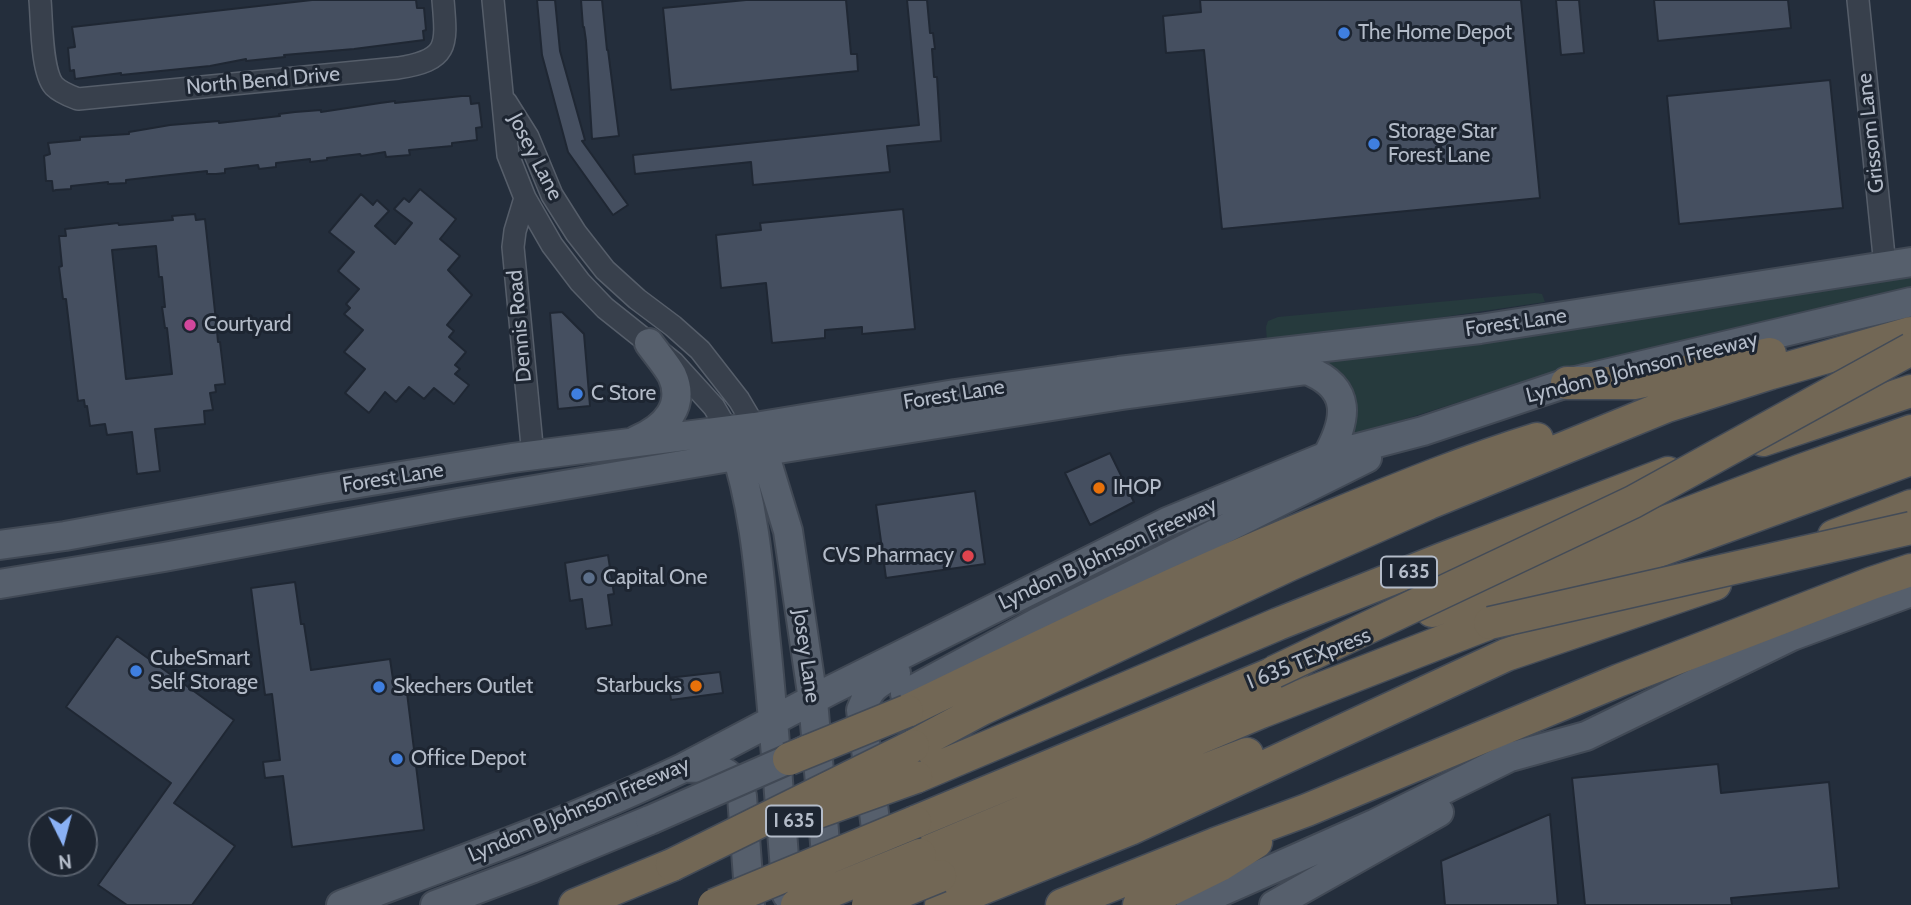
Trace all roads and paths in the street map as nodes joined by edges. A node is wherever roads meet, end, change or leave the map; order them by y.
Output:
1 (40, 0) edge
2 (443, 0) edge
3 (493, 0) edge
4 (1858, 0) edge
5 (503, 97) junction
6 (525, 198) junction
7 (593, 256) junction
8 (1898, 264) edge
9 (573, 273) junction
10 (1911, 302) edge
11 (1911, 320) edge
12 (1911, 333) edge
13 (649, 343) junction
14 (1911, 349) edge
15 (1261, 365) junction
16 (1567, 383) junction
17 (1911, 391) edge
18 (1667, 406) junction
19 (1423, 430) junction
20 (1911, 431) edge
21 (746, 441) junction
22 (631, 443) junction
23 (825, 443) junction
24 (533, 456) junction
25 (1327, 456) junction
26 (1911, 459) edge
27 (453, 468) junction
28 (647, 471) junction
29 (458, 503) junction
30 (1911, 506) edge
31 (216, 509) junction
32 (783, 509) junction
33 (751, 511) junction
34 (1911, 528) edge
35 (0, 545) edge
36 (222, 546) junction
37 (1911, 570) edge
38 (0, 584) edge
39 (1911, 592) edge
40 (1490, 623) junction
41 (937, 637) junction
42 (1274, 672) junction
43 (813, 700) junction
44 (906, 702) junction
45 (774, 721) junction
46 (1510, 757) junction
47 (789, 759) joint
48 (683, 768) junction
49 (1307, 810) junction
50 (672, 865) junction
51 (941, 891) edge
52 (341, 905) edge
53 (435, 905) edge
54 (575, 905) edge
55 (714, 905) edge
56 (750, 905) edge
57 (788, 905) edge
58 (797, 905) edge
59 (831, 905) edge
60 (868, 905) edge
61 (885, 905) edge
62 (1062, 905) edge
63 (1139, 905) edge
64 (1191, 905) edge
65 (1274, 905) edge

1 - 2 street, North Bend Drive
3 - 5 street
4 - 8 street, Grissom Lane
5 - 6 street, Josey Lane
5 - 7 street, Josey Lane
6 - 9 street, Josey Lane
6 - 24 street, Dennis Road
7 - 9 street
7 - 21 street, Josey Lane
8 - 15 main road, Forest Lane
9 - 13 street, Josey Lane
10 - 16 main road, Lyndon B Johnson Freeway
11 - 16 highway
12 - 18 highway
13 - 21 street, Josey Lane
13 - 22 main road
14 - 42 highway, bridge
15 - 21 main road, Forest Lane
15 - 23 main road, Forest Lane
15 - 25 main road
16 - 19 main road, Lyndon B Johnson Freeway
17 - 50 highway, I 635, bridge
18 - 44 highway
18 - 50 highway, bridge
19 - 25 main road, Lyndon B Johnson Freeway
19 - 44 main road
20 - 42 highway, I 635 TEXpress, bridge
21 - 22 main road, Forest Lane
21 - 23 main road, Forest Lane
21 - 28 main road, Forest Lane
21 - 32 main road, Josey Lane
21 - 33 main road, Josey Lane
22 - 24 main road, Forest Lane
23 - 32 main road
24 - 27 main road, Forest Lane
25 - 41 main road, Lyndon B Johnson Freeway
26 - 40 highway, I 635 TEXpress, bridge
27 - 29 main road
27 - 31 main road, Forest Lane
28 - 29 main road, Forest Lane
28 - 33 main road
29 - 36 main road, Forest Lane
30 - 51 highway
31 - 35 main road, Forest Lane
31 - 36 main road
32 - 43 main road, Josey Lane
33 - 45 main road, Josey Lane
34 - 40 highway, bridge
36 - 38 main road, Forest Lane
37 - 49 highway
39 - 46 main road
40 - 58 highway, I 635 TEXpress, bridge
41 - 43 main road, Lyndon B Johnson Freeway
41 - 61 main road
42 - 55 highway, I 635 TEXpress, bridge
43 - 45 main road, Lyndon B Johnson Freeway
43 - 59 main road, Josey Lane
44 - 47 highway, bridge
45 - 48 main road, Lyndon B Johnson Freeway
45 - 57 main road, Josey Lane
46 - 64 main road
46 - 65 main road
47 - 53 main road, bridge
48 - 52 main road, Lyndon B Johnson Freeway
48 - 56 main road
49 - 62 highway
49 - 63 highway
50 - 54 highway, I 635
51 - 60 highway, bridge

